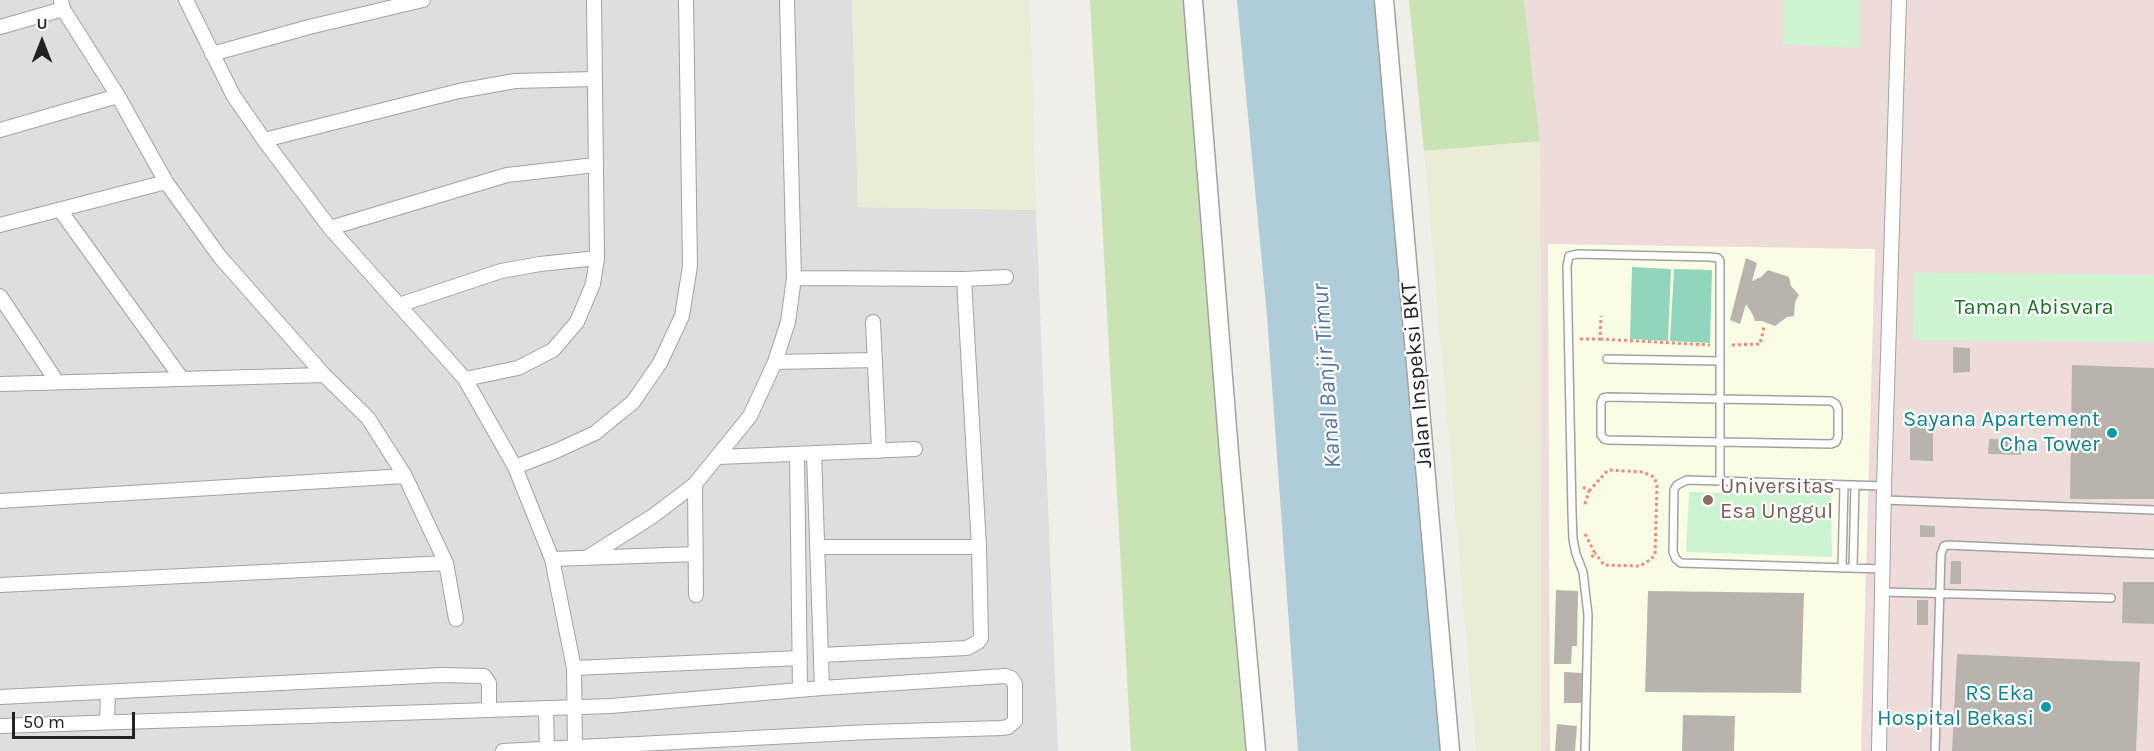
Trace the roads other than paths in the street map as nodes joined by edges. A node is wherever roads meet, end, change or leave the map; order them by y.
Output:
1 (186, 0) edge
2 (423, 0) edge
3 (594, 0) edge
4 (686, 0) edge
5 (788, 0) edge
6 (1192, 0) edge
7 (1384, 0) edge
8 (1899, 0) edge
9 (62, 5) edge
10 (0, 27) edge
11 (212, 54) junction
12 (594, 79) junction
13 (118, 96) junction
14 (0, 130) edge
15 (264, 140) junction
16 (595, 165) junction
17 (166, 182) junction
18 (60, 210) junction
19 (0, 225) edge
20 (330, 228) junction
21 (597, 258) junction
22 (794, 278) junction
23 (1006, 278) dead end
24 (964, 279) junction
25 (0, 296) edge
26 (399, 305) junction
27 (873, 322) dead end
28 (1607, 359) dead end
29 (875, 360) junction
30 (1720, 361) junction
31 (775, 362) junction
32 (324, 375) junction
33 (182, 379) junction
34 (465, 379) junction
35 (57, 382) junction
36 (0, 384) edge
37 (1720, 400) junction
38 (1720, 443) junction
39 (915, 449) dead end
40 (879, 451) junction
41 (814, 453) junction
42 (797, 454) junction
43 (718, 457) junction
44 (514, 466) junction
45 (405, 476) junction
46 (1720, 481) junction
47 (695, 484) junction
48 (1844, 485) junction
49 (1855, 485) junction
50 (1884, 486) junction
51 (0, 501) edge
52 (1884, 501) junction
53 (2154, 510) edge
54 (817, 547) junction
55 (979, 547) junction
56 (696, 554) junction
57 (2154, 554) edge
58 (588, 557) junction
59 (552, 559) junction
60 (446, 563) junction
61 (1842, 567) junction
62 (1853, 568) junction
63 (1883, 569) junction
64 (0, 585) edge
65 (1883, 592) junction
66 (1939, 593) junction
67 (696, 595) dead end
68 (2111, 598) dead end
69 (456, 619) dead end
70 (821, 649) junction
71 (800, 651) junction
72 (574, 668) junction
73 (822, 688) junction
74 (800, 690) junction
75 (108, 692) junction
76 (0, 696) edge
77 (575, 706) junction
78 (546, 708) junction
79 (489, 710) junction
80 (107, 722) junction
81 (0, 726) edge
82 (575, 749) edge
83 (547, 750) edge
84 (503, 751) edge
85 (1256, 751) edge
86 (1450, 751) edge
87 (1586, 751) edge
88 (1879, 751) edge
89 (1935, 751) edge

1 - 11 street
2 - 11 street
3 - 12 street
4 - 44 street
5 - 22 street
6 - 85 street
7 - 86 street, Jalan Inspeksi BKT
8 - 50 street
9 - 10 street
9 - 13 street
11 - 15 street
12 - 15 street
12 - 16 street
13 - 14 street
13 - 17 street
15 - 20 street
16 - 20 street
16 - 21 street
17 - 18 street
17 - 32 street
18 - 19 street
18 - 33 street
20 - 26 street
21 - 26 street
21 - 34 street
22 - 24 street
22 - 31 street
23 - 24 street
24 - 55 street
25 - 35 street
26 - 34 street
27 - 29 street
28 - 30 lane
29 - 31 street
29 - 40 street
30 - 37 lane
30 - 87 lane
31 - 43 street
32 - 33 street
32 - 45 street
33 - 35 street
34 - 44 street
35 - 36 street
37 - 38 lane
37 - 38 lane
37 - 38 lane
38 - 46 lane
39 - 40 street
40 - 41 street
41 - 42 street
41 - 54 street
42 - 43 street
42 - 71 street
43 - 47 street
44 - 59 street
45 - 51 street
45 - 60 street
46 - 48 lane
46 - 61 lane
47 - 56 street
47 - 58 street
48 - 49 lane
48 - 61 lane
49 - 50 lane
49 - 62 lane
50 - 52 street
52 - 53 lane
52 - 63 street
54 - 55 street
54 - 70 street
55 - 70 street
56 - 58 street
56 - 67 street
57 - 66 lane
58 - 59 street
59 - 72 street
60 - 64 street
60 - 69 street
61 - 62 lane
62 - 63 lane
63 - 65 street
65 - 66 lane
65 - 88 street
66 - 68 lane
66 - 89 lane
70 - 71 street
70 - 73 street
71 - 72 street
71 - 74 street
72 - 77 street
73 - 74 street
73 - 82 street
74 - 77 street
75 - 76 street
75 - 79 street
75 - 80 street
77 - 78 street
77 - 82 street
78 - 79 street
78 - 83 street
79 - 80 street
80 - 81 street
82 - 83 street
83 - 84 street

